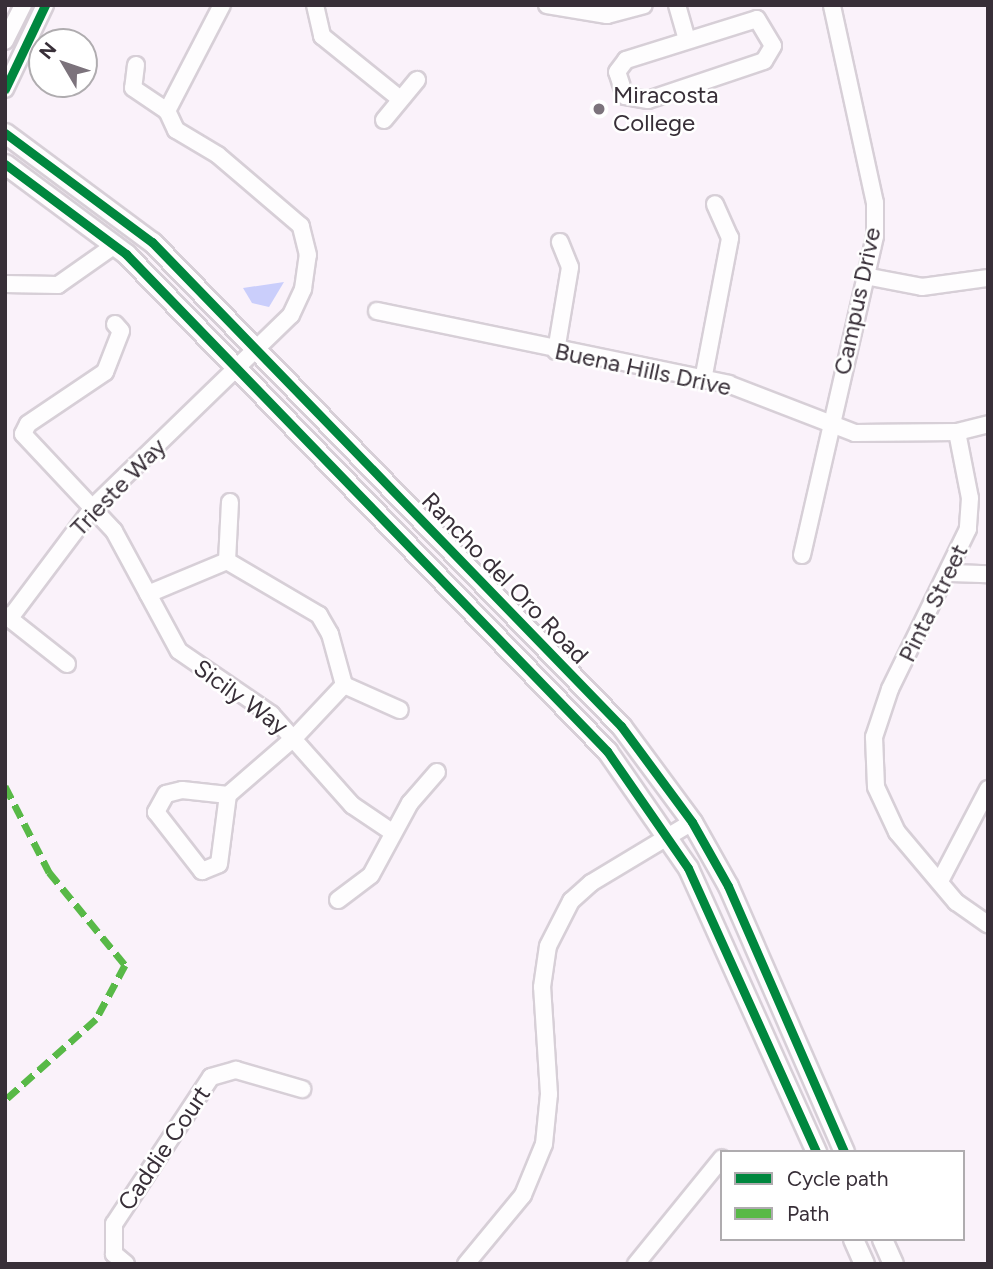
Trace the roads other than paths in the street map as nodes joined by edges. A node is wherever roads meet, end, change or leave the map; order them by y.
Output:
1 (23, 5) edge
2 (45, 5) edge
3 (222, 5) edge
4 (315, 5) edge
5 (547, 5) edge
6 (644, 5) edge
7 (677, 5) edge
8 (832, 6) edge
9 (687, 39) junction
10 (5, 41) edge
11 (136, 65) dead end
12 (416, 80) dead end
13 (5, 89) edge
14 (400, 99) junction
15 (167, 111) junction
16 (384, 120) dead end
17 (5, 133) edge
18 (5, 164) edge
19 (715, 204) dead end
20 (560, 242) dead end
21 (115, 244) junction
22 (865, 276) junction
23 (988, 278) edge
24 (5, 284) edge
25 (377, 311) dead end
26 (115, 324) dead end
27 (256, 349) junction
28 (556, 351) junction
29 (239, 368) junction
30 (703, 380) junction
31 (988, 424) edge
32 (830, 425) junction
33 (957, 432) junction
34 (230, 502) dead end
35 (94, 506) junction
36 (802, 555) dead end
37 (228, 561) junction
38 (951, 573) junction
39 (988, 574) edge
40 (148, 594) junction
41 (7, 616) edge
42 (67, 664) dead end
43 (344, 685) junction
44 (400, 710) dead end
45 (295, 737) junction
46 (438, 772) dead end
47 (988, 789) edge
48 (228, 795) junction
49 (692, 822) junction
50 (392, 832) junction
51 (669, 837) junction
52 (940, 881) junction
53 (338, 900) dead end
54 (988, 924) edge
55 (302, 1090) dead end
56 (815, 1150) edge
57 (843, 1150) edge
58 (720, 1159) edge
59 (854, 1241) edge
60 (883, 1241) edge
61 (472, 1258) edge
62 (126, 1264) edge
63 (490, 1264) edge
64 (636, 1264) edge
65 (864, 1264) edge
66 (893, 1264) edge

1 - 10 street
2 - 13 street
3 - 15 street
4 - 14 street
5 - 6 street
7 - 9 street
8 - 22 street, Campus Drive
9 - 9 street
11 - 15 street, Trieste Way
12 - 14 street
14 - 16 street
15 - 27 street, Trieste Way
17 - 27 main road, Rancho del Oro Road
18 - 21 main road, Rancho del Oro Road
19 - 30 street
20 - 28 street
21 - 24 street
21 - 29 main road, Rancho del Oro Road
22 - 23 street
22 - 32 street, Campus Drive
25 - 28 street, Buena Hills Drive
26 - 35 street, Sicily Way
27 - 29 street, Trieste Way
27 - 49 main road, Rancho del Oro Road
28 - 30 street, Buena Hills Drive
29 - 35 street, Trieste Way
29 - 51 main road, Rancho del Oro Road
30 - 32 street, Buena Hills Drive
31 - 33 street, Buena Hills Drive
32 - 33 street, Buena Hills Drive
32 - 36 street, Campus Drive
33 - 38 street, Pinta Street
34 - 37 street
35 - 40 street, Sicily Way
35 - 41 street, Trieste Way
37 - 40 street
37 - 43 street
38 - 39 street
38 - 52 street, Pinta Street
40 - 45 street, Sicily Way
41 - 42 street
43 - 44 street
43 - 45 street
45 - 48 street
45 - 50 street, Sicily Way
46 - 50 street
47 - 52 street
48 - 48 street
49 - 51 street
49 - 57 main road, Rancho del Oro Road
50 - 53 street
51 - 56 main road, Rancho del Oro Road
51 - 61 street
52 - 54 street, Pinta Street
55 - 62 street, Caddie Court
58 - 64 street
59 - 65 main road
60 - 66 main road
61 - 63 street

